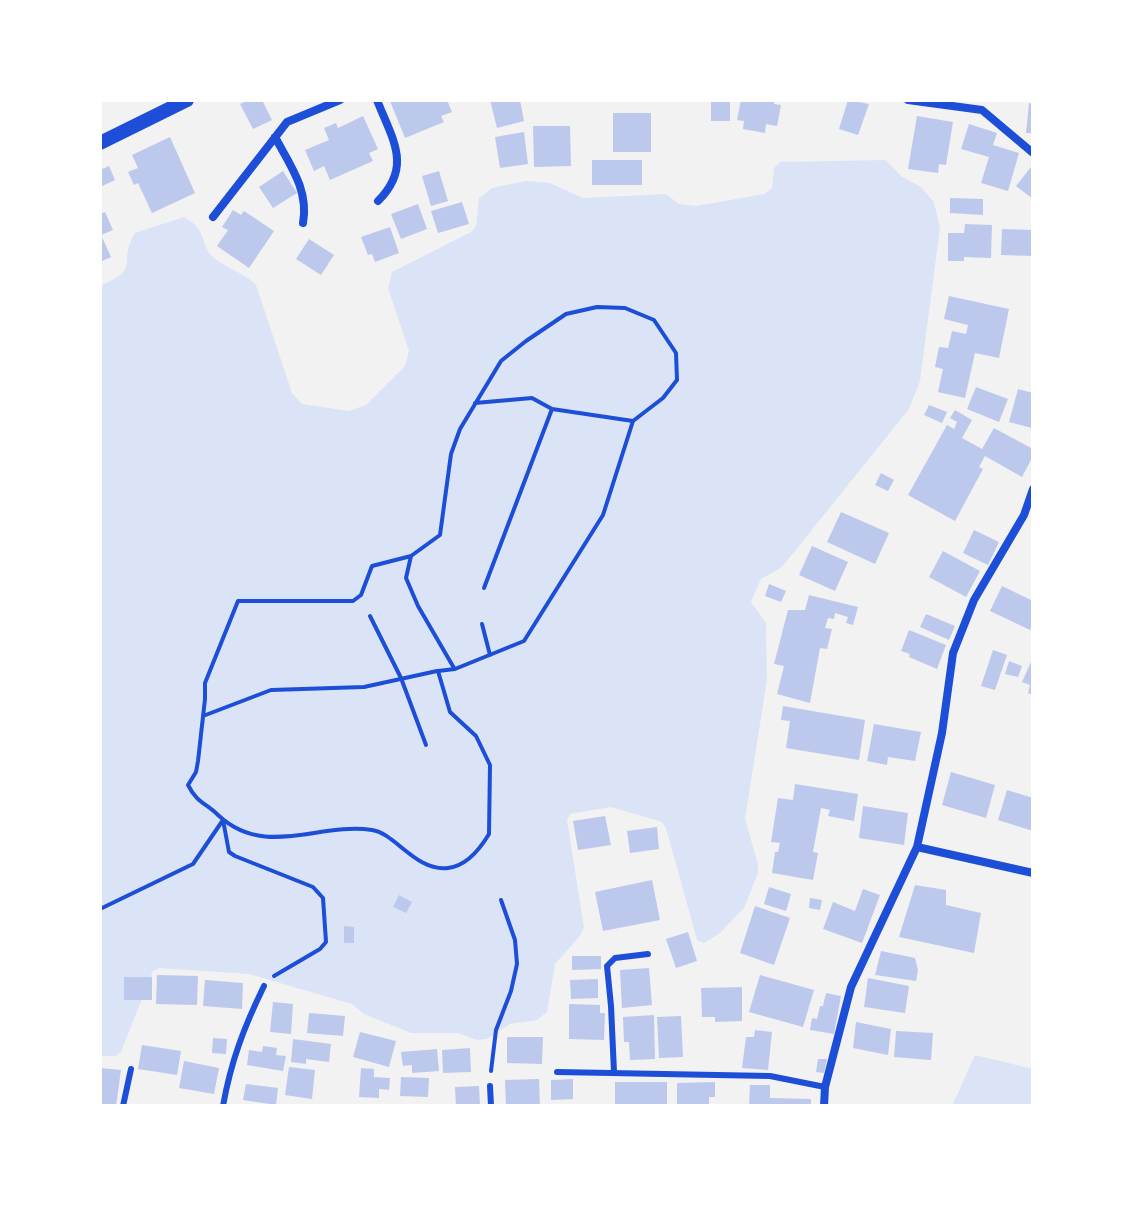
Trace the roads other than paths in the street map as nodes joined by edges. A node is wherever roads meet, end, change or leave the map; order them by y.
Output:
1 (187, 100) edge
2 (340, 100) edge
3 (377, 100) edge
4 (908, 100) edge
5 (275, 137) junction
6 (100, 143) edge
7 (1033, 153) edge
8 (378, 201) dead end
9 (213, 217) dead end
10 (303, 223) dead end
11 (1033, 489) edge
12 (917, 847) junction
13 (1033, 873) edge
14 (648, 954) dead end
15 (264, 986) road end
16 (131, 1069) dead end
17 (557, 1072) dead end
18 (614, 1072) junction
19 (490, 1086) road end
20 (825, 1087) junction
21 (123, 1106) edge
22 (223, 1106) edge
23 (491, 1106) edge
24 (824, 1106) edge

1 - 6 street
2 - 5 street
3 - 8 street
4 - 7 street
5 - 9 street
5 - 10 street
11 - 12 street
12 - 13 street
12 - 20 street
14 - 18 lane
15 - 22 lane
16 - 21 lane
17 - 18 lane
18 - 20 lane
19 - 23 lane
20 - 24 street

